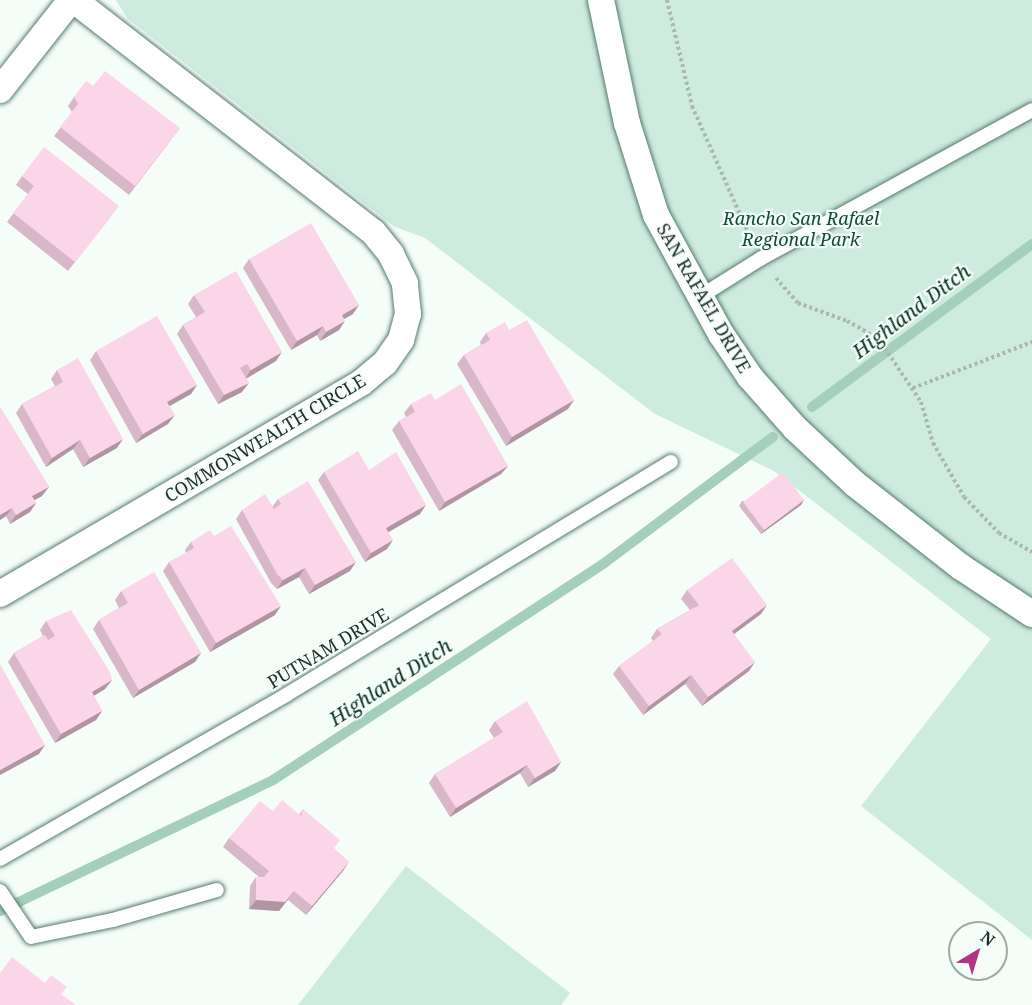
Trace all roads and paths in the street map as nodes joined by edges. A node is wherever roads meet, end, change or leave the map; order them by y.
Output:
1 (73, 0) edge
2 (601, 0) edge
3 (668, 0) edge
4 (0, 90) edge
5 (1032, 110) edge
6 (760, 260) junction
7 (701, 297) junction
8 (1032, 342) edge
9 (913, 388) junction
10 (671, 462) dead end
11 (1032, 552) edge
12 (0, 594) edge
13 (1032, 614) edge
14 (0, 859) edge
15 (217, 890) dead end
16 (0, 891) edge

1 - 4 street
1 - 12 street, COMMONWEALTH CIRCLE
2 - 7 street, SAN RAFAEL DRIVE
3 - 6 path
5 - 6 lane
6 - 7 lane
6 - 9 path
7 - 13 street, SAN RAFAEL DRIVE
8 - 9 path
9 - 11 path
10 - 14 lane, PUTNAM DRIVE
15 - 16 lane

